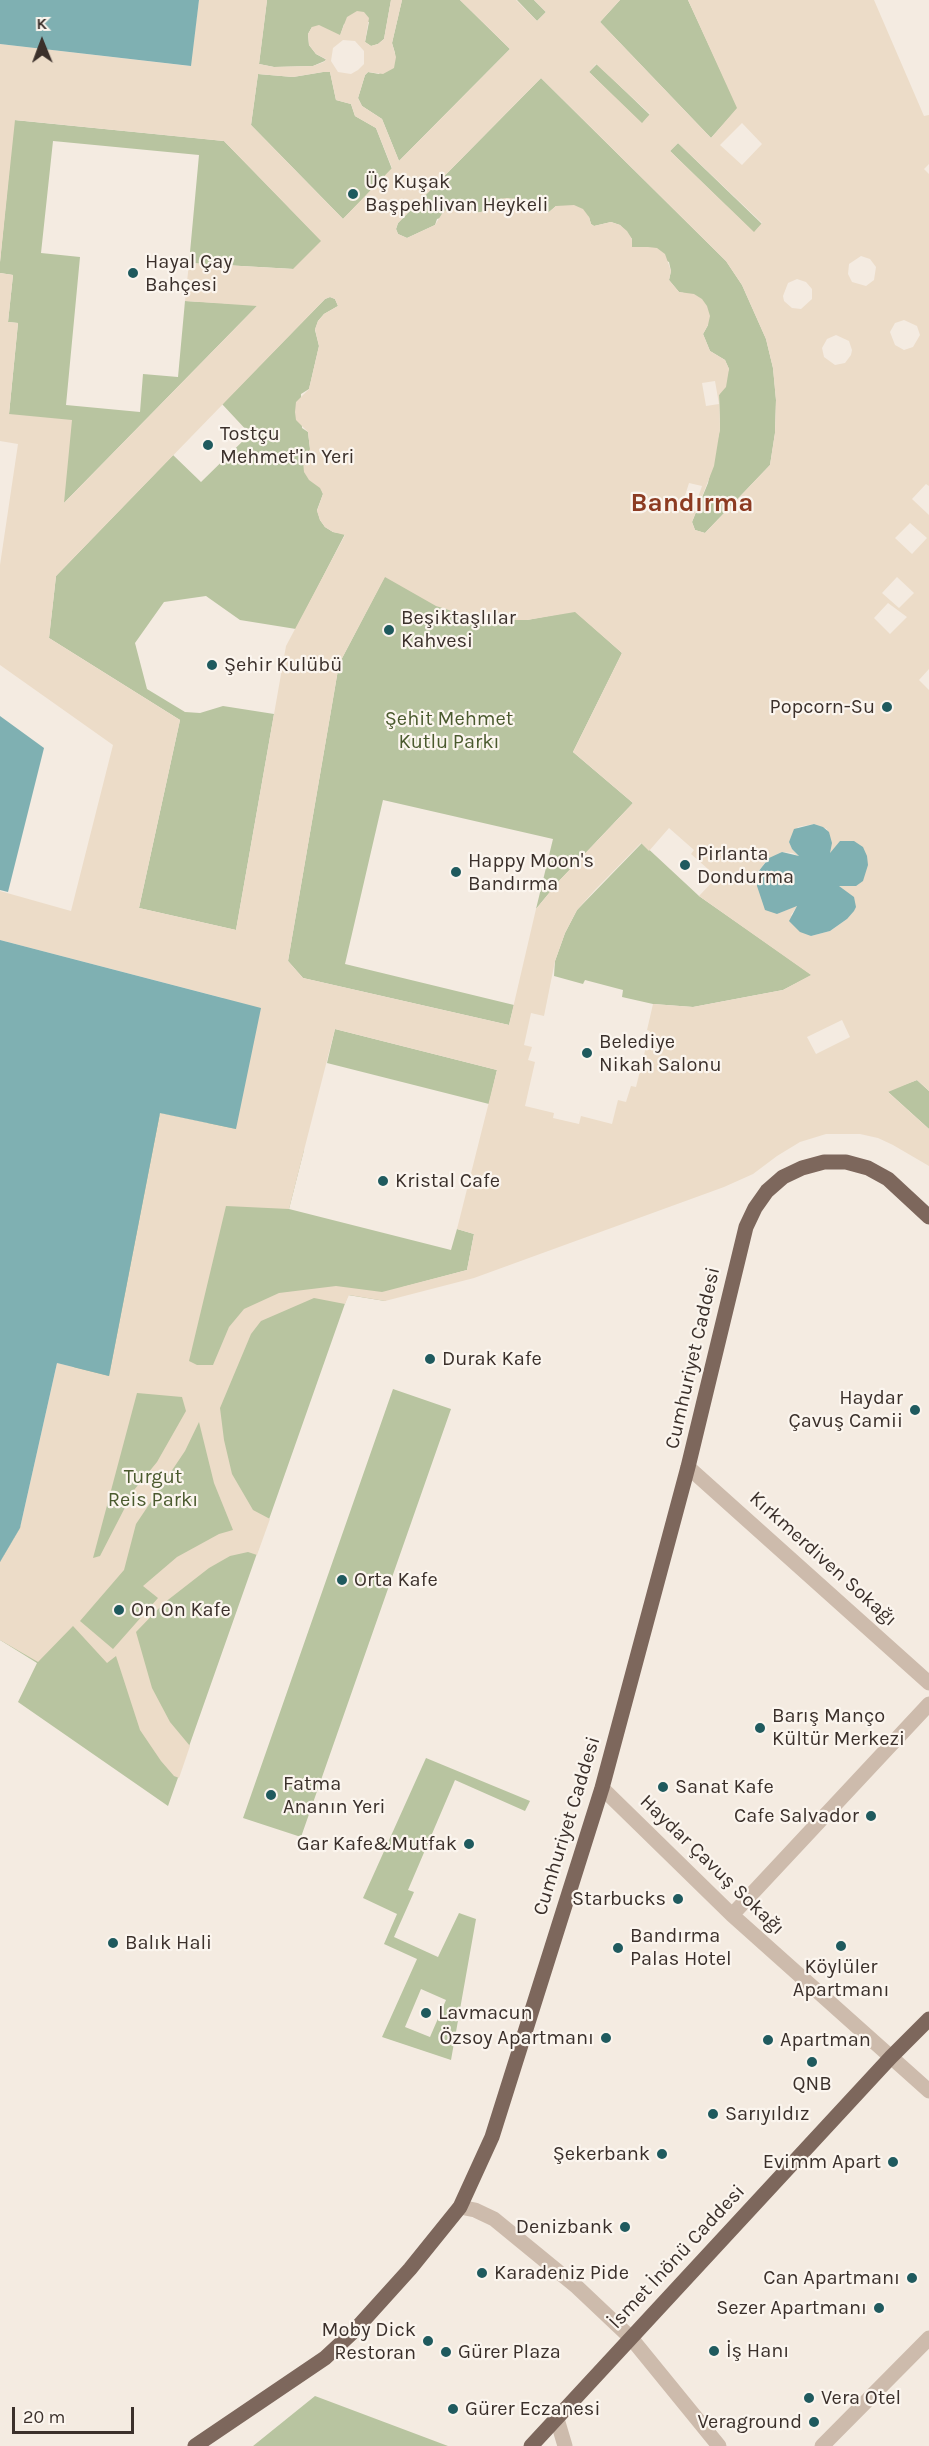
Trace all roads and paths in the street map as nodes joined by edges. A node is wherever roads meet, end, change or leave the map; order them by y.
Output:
1 (929, 1217) edge
2 (688, 1467) junction
3 (929, 1683) edge
4 (929, 1704) edge
5 (602, 1788) junction
6 (732, 1915) junction
7 (929, 2019) edge
8 (891, 2056) junction
9 (929, 2091) edge
10 (460, 2207) junction
11 (631, 2338) junction
12 (929, 2338) edge
13 (556, 2419) junction
14 (195, 2446) edge
15 (531, 2446) edge
16 (565, 2446) edge
17 (719, 2446) edge
18 (822, 2446) edge

1 - 2 main road, Cumhuriyet Caddesi
2 - 3 street, Kırkmerdiven Sokağı
2 - 5 main road, Cumhuriyet Caddesi
4 - 6 street
5 - 6 street, Haydar Çavuş Sokağı
5 - 10 main road, Cumhuriyet Caddesi
6 - 8 street, Haydar Çavuş Sokağı
7 - 8 main road, İsmet İnönü Caddesi
8 - 9 street, Haydar Çavuş Sokağı
8 - 11 main road, İsmet İnönü Caddesi
10 - 11 street
10 - 14 main road, Cumhuriyet Caddesi
11 - 13 main road, İsmet İnönü Caddesi
11 - 17 street
12 - 18 street
13 - 15 main road, İsmet İnönü Caddesi
13 - 16 street

